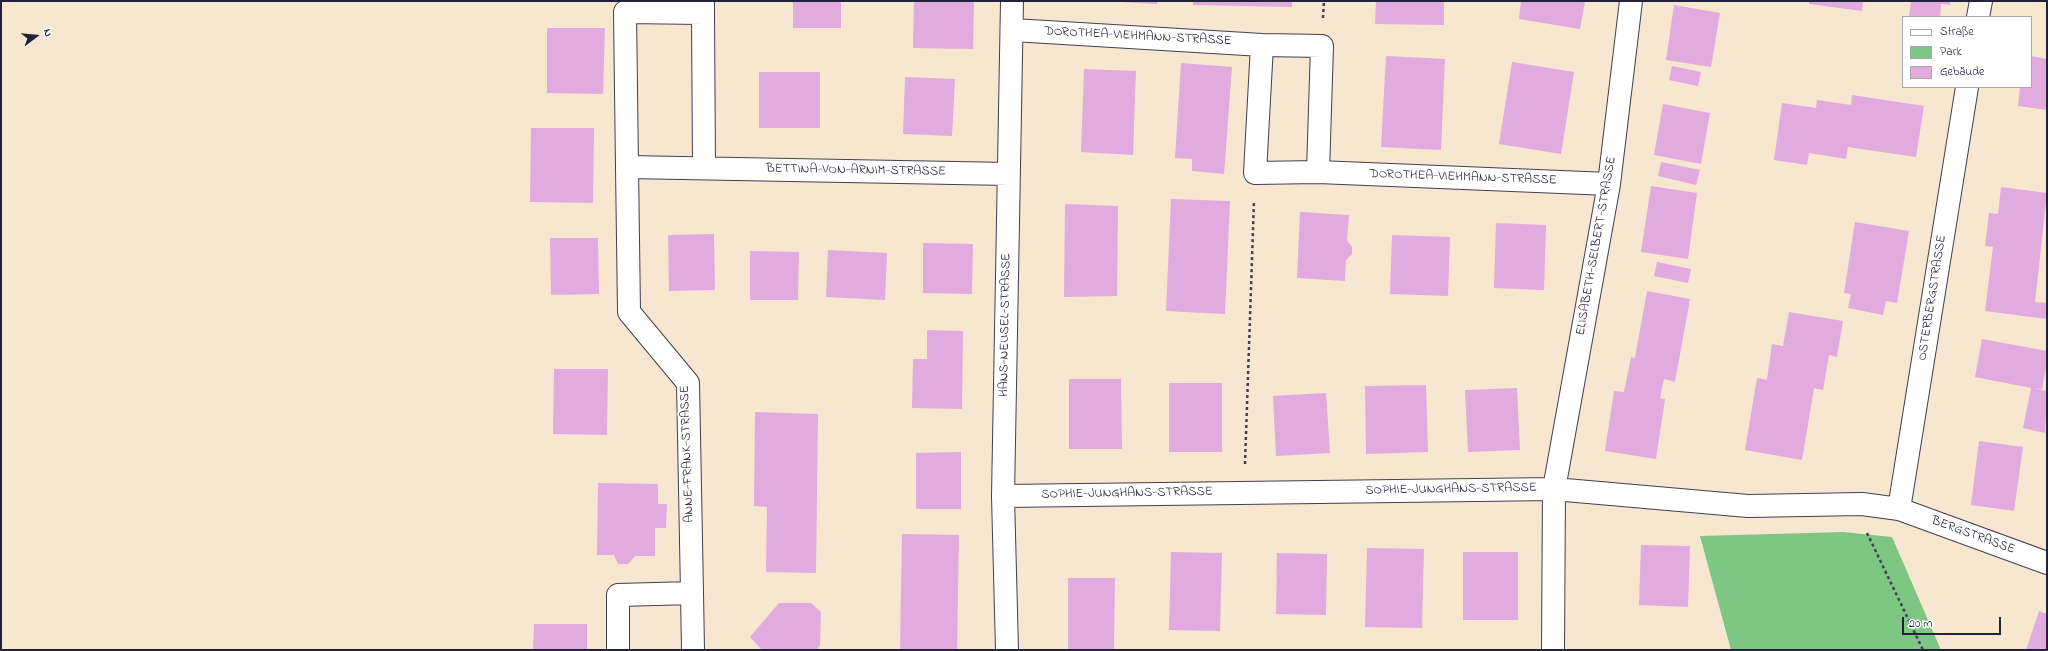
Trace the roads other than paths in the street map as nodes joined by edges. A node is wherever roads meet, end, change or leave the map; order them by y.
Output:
1 (1012, 1) edge
2 (1631, 1) edge
3 (1981, 1) edge
4 (703, 7) edge
5 (1978, 16) edge
6 (1013, 30) junction
7 (1262, 45) junction
8 (1967, 88) edge
9 (626, 167) junction
10 (704, 168) junction
11 (1318, 172) junction
12 (1009, 174) junction
13 (1609, 184) junction
14 (1554, 489) junction
15 (1003, 496) junction
16 (1899, 509) junction
17 (2047, 563) edge
18 (692, 593) junction
19 (618, 650) edge
20 (693, 650) edge
21 (1007, 650) edge
22 (1553, 650) edge

1 - 6 street, HANS-NEUSEL-STRASSE
2 - 13 street, ELISABETH-SELBERT-STRASSE
3 - 5 street
4 - 9 street
4 - 10 street
6 - 7 street, DOROTHEA-VIEHMANN-STRASSE
6 - 12 street, HANS-NEUSEL-STRASSE
7 - 11 street, DOROTHEA-VIEHMANN-STRASSE
7 - 11 street, DOROTHEA-VIEHMANN-STRASSE
8 - 16 street, OSTERBERGSTRASSE
9 - 10 street, BETTINA-VON-ARNIM-STRASSE
9 - 18 street, ANNE-FRANK-STRASSE
10 - 12 street, BETTINA-VON-ARNIM-STRASSE
11 - 13 street, DOROTHEA-VIEHMANN-STRASSE
12 - 15 street, HANS-NEUSEL-STRASSE
13 - 14 street, ELISABETH-SELBERT-STRASSE
14 - 15 street, SOPHIE-JUNGHANS-STRASSE
14 - 16 street, SOPHIE-JUNGHANS-STRASSE
14 - 22 street, ELISABETH-SELBERT-STRASSE
15 - 21 street, HANS-NEUSEL-STRASSE
16 - 17 street, BERGSTRASSE
18 - 19 street
18 - 20 street, ANNE-FRANK-STRASSE

